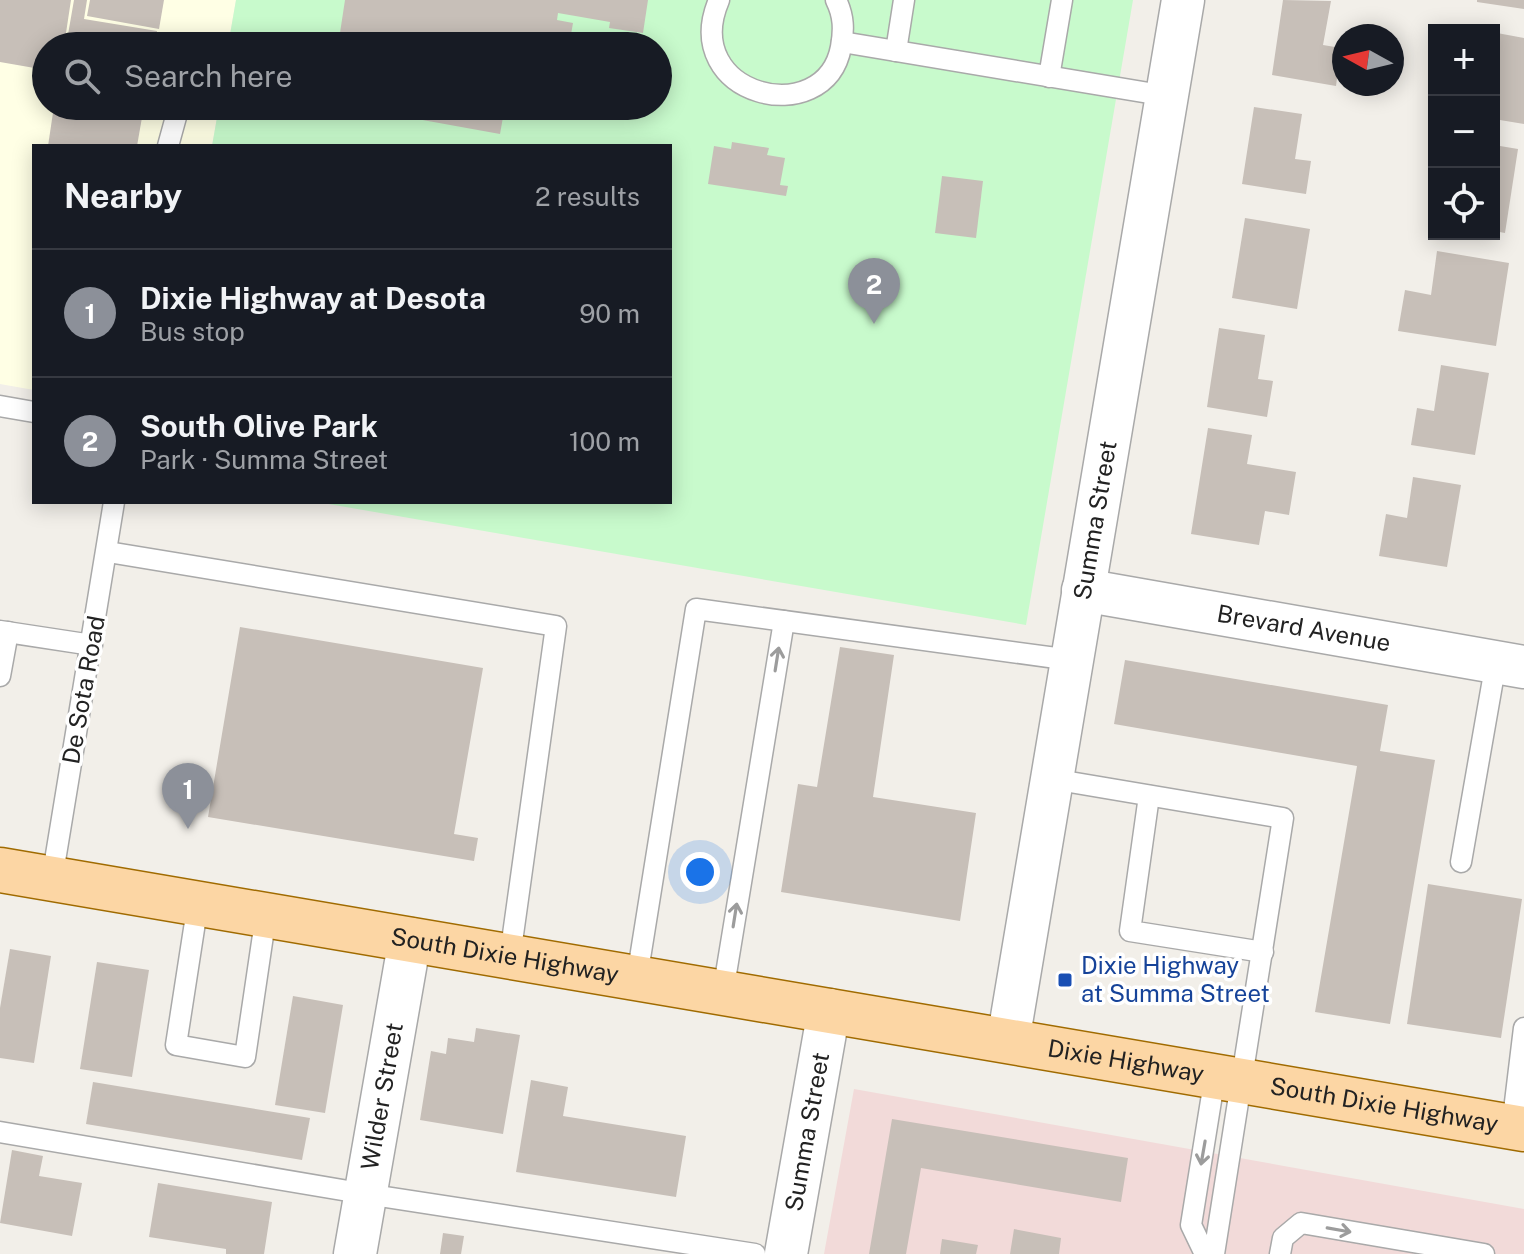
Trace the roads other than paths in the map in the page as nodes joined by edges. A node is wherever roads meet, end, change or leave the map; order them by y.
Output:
1 (719, 0) edge
2 (836, 0) edge
3 (904, 0) edge
4 (1062, 0) edge
5 (1183, 0) edge
6 (842, 42) junction
7 (896, 51) junction
8 (1049, 77) junction
9 (1167, 96) junction
10 (175, 120) edge
11 (169, 144) edge
12 (0, 406) edge
13 (32, 412) edge
14 (114, 504) edge
15 (108, 552) junction
16 (1083, 590) junction
17 (784, 621) junction
18 (4, 632) edge
19 (92, 645) junction
20 (1071, 660) junction
21 (1510, 665) edge
22 (0, 676) edge
23 (1052, 779) junction
24 (1149, 796) junction
25 (1461, 862) dead end
26 (0, 870) edge
27 (52, 879) junction
28 (198, 903) junction
29 (266, 915) junction
30 (410, 939) junction
31 (1263, 952) junction
32 (510, 956) junction
33 (637, 977) junction
34 (723, 992) junction
35 (829, 1010) junction
36 (1524, 1028) edge
37 (1008, 1041) junction
38 (1229, 1079) junction
39 (1518, 1128) edge
40 (0, 1132) edge
41 (366, 1194) junction
42 (1381, 1246) edge
43 (1475, 1253) edge
44 (355, 1254) edge
45 (755, 1254) edge
46 (786, 1254) edge
47 (1205, 1254) edge
48 (1214, 1254) edge
49 (1280, 1254) edge

1 - 6 lane
2 - 6 lane
3 - 7 lane
4 - 8 lane
5 - 9 street, Summa Street
6 - 7 lane
7 - 8 lane
8 - 9 lane
9 - 16 street, Summa Street
10 - 11 lane
12 - 13 lane
14 - 15 lane, De Sota Road
15 - 19 lane, De Sota Road
15 - 32 lane
16 - 20 street, Summa Street
16 - 21 street, Brevard Avenue
17 - 20 lane
17 - 33 lane
34 -> 17 lane
18 - 19 lane
18 - 22 lane
19 - 27 lane, De Sota Road
20 - 23 street, Summa Street
21 - 25 lane
23 - 24 lane
23 - 37 street, Summa Street
24 - 31 lane
24 - 31 lane
26 - 27 main road, South Dixie Highway
27 - 28 main road, South Dixie Highway
28 - 29 main road, South Dixie Highway
28 - 29 lane
29 - 30 main road, South Dixie Highway
30 - 32 main road, South Dixie Highway
30 - 41 street, Wilder Street
31 - 38 lane
32 - 33 main road, South Dixie Highway
33 - 34 main road, South Dixie Highway
34 - 35 main road, South Dixie Highway
35 - 37 main road, South Dixie Highway
35 - 46 street, Summa Street
36 - 39 lane
37 - 38 main road, Dixie Highway
38 - 39 main road, South Dixie Highway
38 -> 47 lane
38 - 48 lane
40 - 41 lane
41 - 44 street, Wilder Street
41 - 45 lane
42 - 43 lane
49 -> 42 lane

